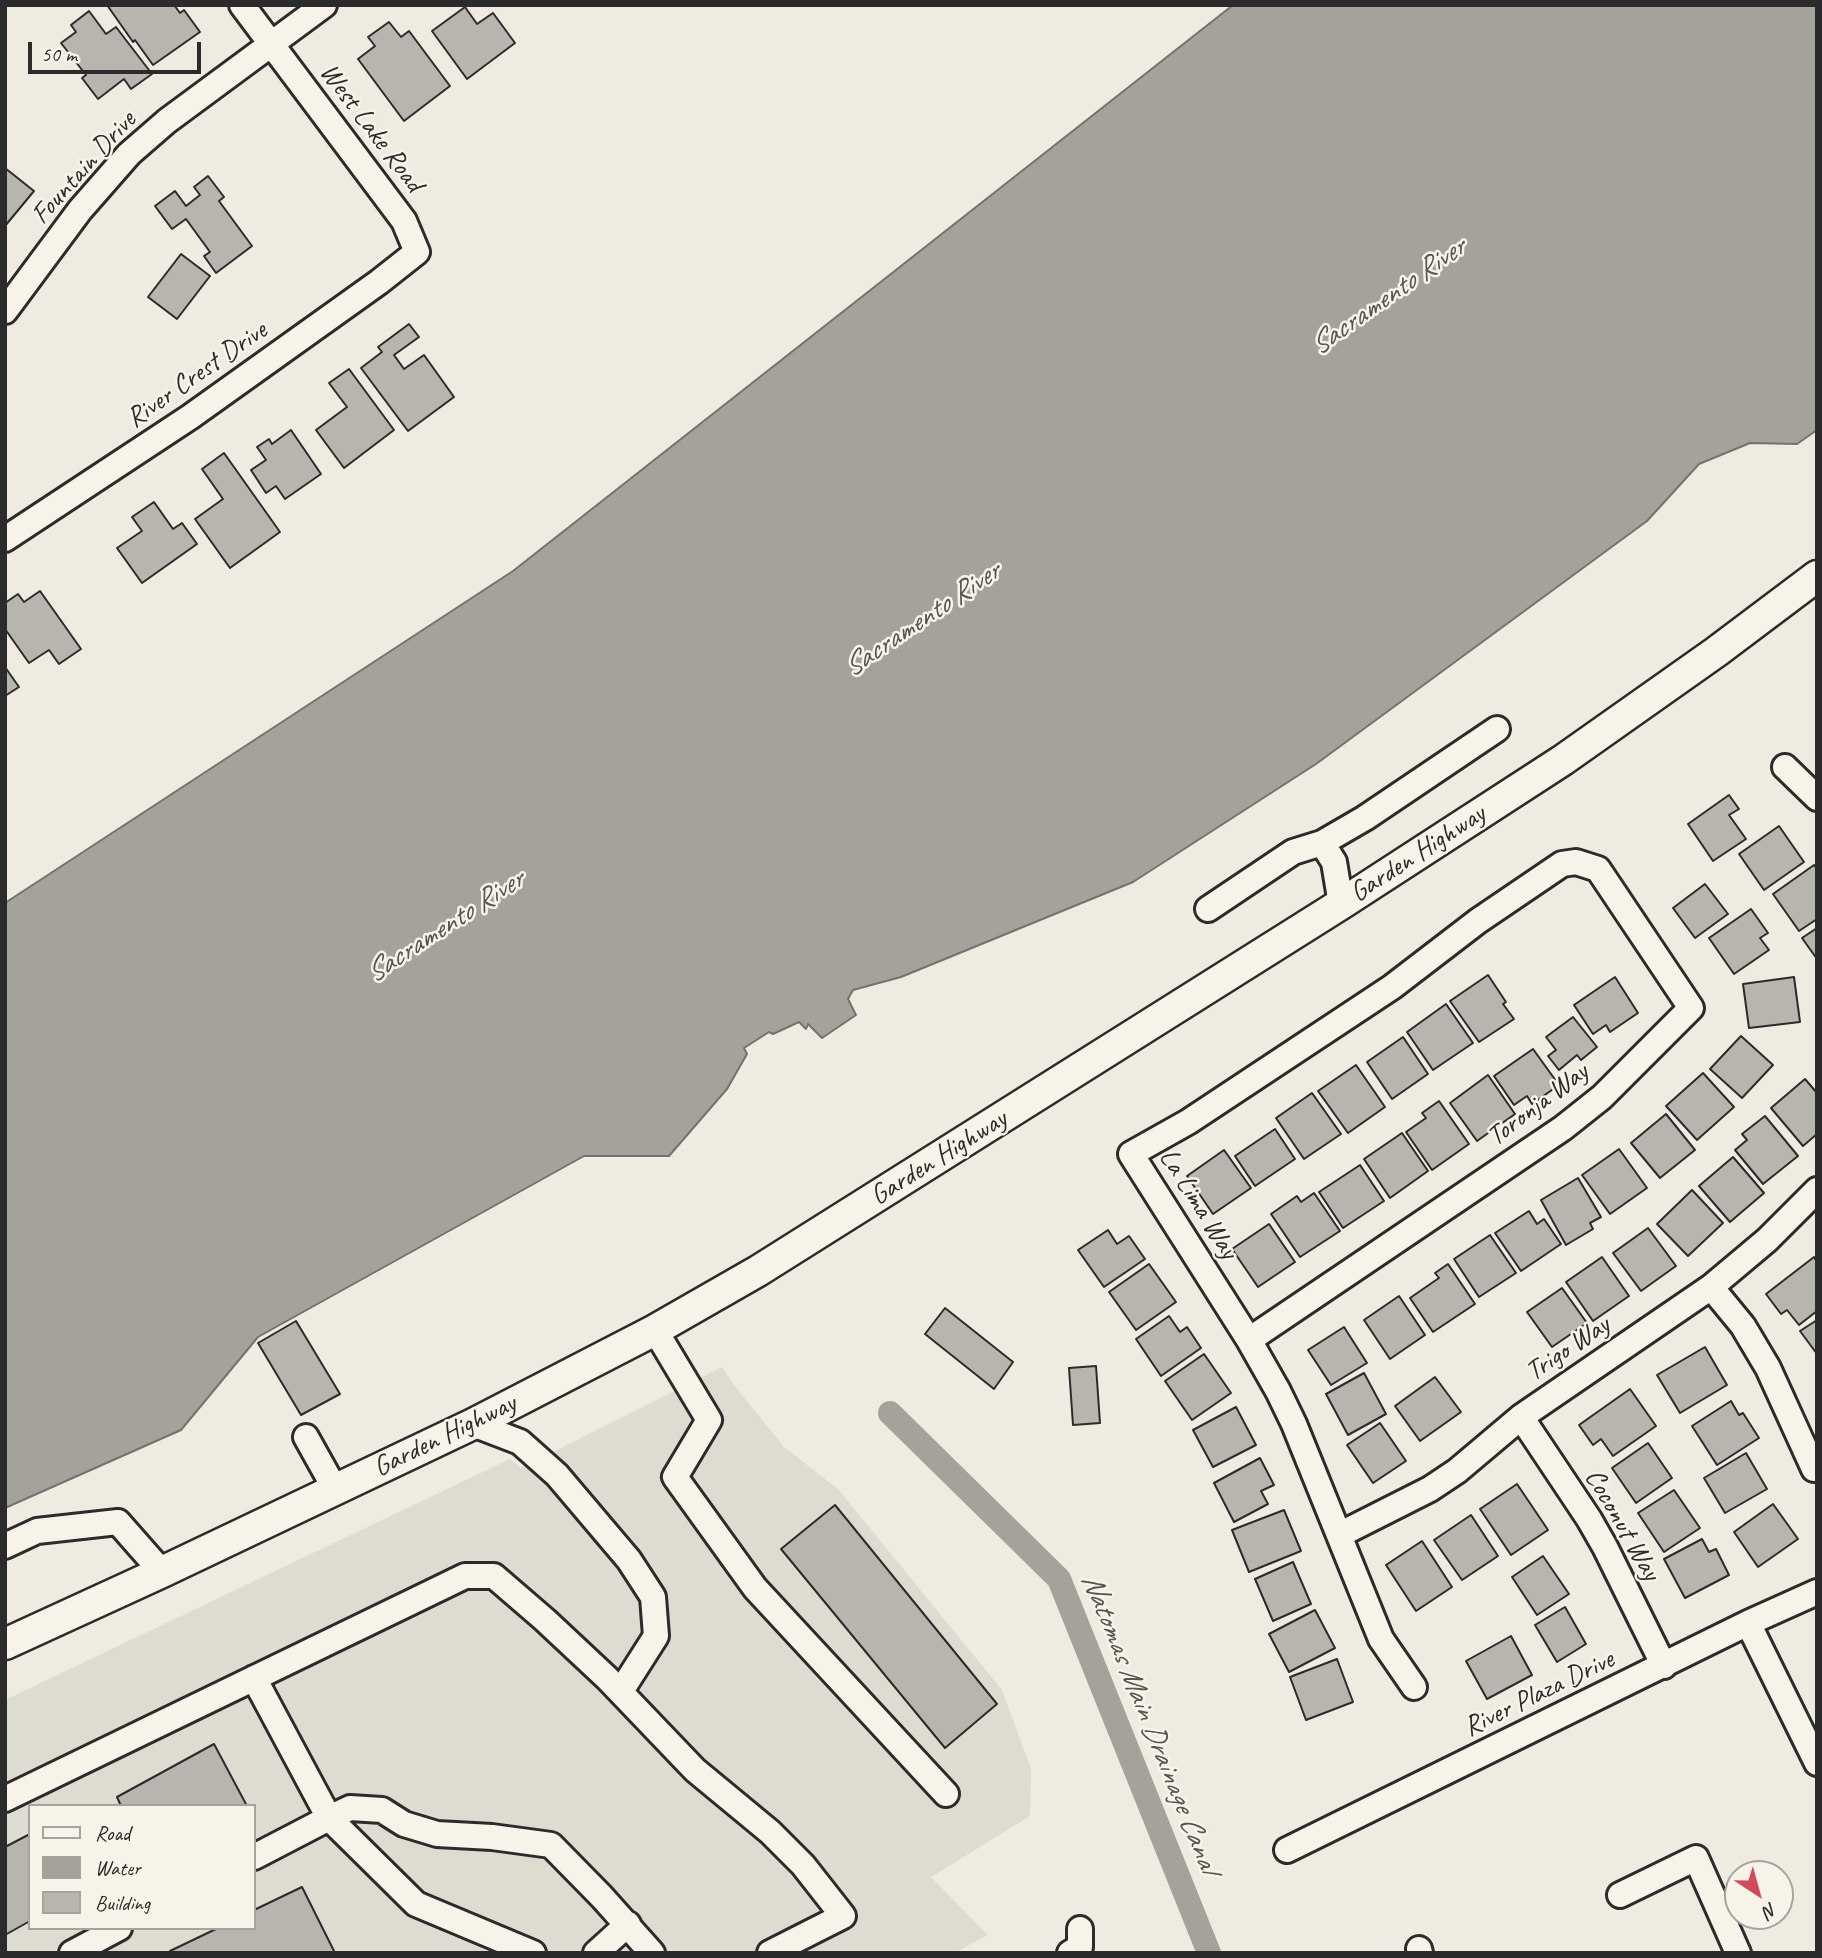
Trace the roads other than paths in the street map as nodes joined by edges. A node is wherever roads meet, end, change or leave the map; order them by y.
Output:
1 (242, 5) edge
2 (324, 5) edge
3 (271, 44) junction
4 (417, 252) joint
5 (5, 311) edge
6 (5, 539) edge
7 (1817, 576) edge
8 (1497, 729) dead end
9 (1785, 767) dead end
10 (1817, 797) edge
11 (1322, 843) junction
12 (1576, 862) joint
13 (1341, 904) junction
14 (1209, 909) dead end
15 (1817, 1190) edge
16 (1712, 1287) junction
17 (655, 1330) junction
18 (1249, 1340) junction
19 (1521, 1417) junction
20 (473, 1424) junction
21 (306, 1437) dead end
22 (1814, 1469) dead end
23 (335, 1489) junction
24 (1339, 1535) junction
25 (5, 1546) edge
26 (162, 1572) junction
27 (1817, 1592) edge
28 (1748, 1623) junction
29 (5, 1644) edge
30 (1664, 1666) junction
31 (254, 1678) junction
32 (1414, 1687) dead end
33 (621, 1691) junction
34 (1817, 1763) edge
35 (946, 1794) dead end
36 (5, 1799) edge
37 (329, 1818) junction
38 (1287, 1850) dead end
39 (256, 1856) edge
40 (1620, 1895) dead end
41 (628, 1924) junction
42 (1080, 1929) dead end
43 (115, 1930) edge
44 (72, 1953) edge
45 (533, 1953) edge
46 (596, 1953) edge
47 (652, 1953) edge
48 (769, 1953) edge
49 (1070, 1953) edge
50 (1738, 1953) edge

1 - 3 street, West Lake Road
2 - 3 street, Fountain Drive
3 - 4 street, West Lake Road
3 - 5 street, Fountain Drive
4 - 6 street, River Crest Drive
7 - 13 main road, Garden Highway
8 - 11 street
9 - 10 street
11 - 13 street
11 - 14 street
12 - 18 street, Toronja Way
12 - 18 street, La Lima Way
13 - 17 main road, Garden Highway
15 - 16 street, Trigo Way
16 - 19 street, Trigo Way
16 - 22 street
17 - 20 main road, Garden Highway
17 - 35 street
18 - 24 street, La Lima Way
19 - 24 street, Trigo Way
19 - 30 street, Coconut Way
20 - 23 main road, Garden Highway
20 - 33 street
21 - 23 street
23 - 26 main road, Garden Highway
24 - 32 street, La Lima Way
25 - 26 street
26 - 29 main road, Garden Highway
27 - 28 street, River Plaza Drive
28 - 30 street, River Plaza Drive
28 - 34 street
30 - 38 street, River Plaza Drive
31 - 33 street
31 - 36 street
31 - 37 street
33 - 48 street
37 - 39 street
37 - 41 street
37 - 45 street
40 - 50 street
41 - 46 street
41 - 47 street
42 - 49 street
43 - 44 street

